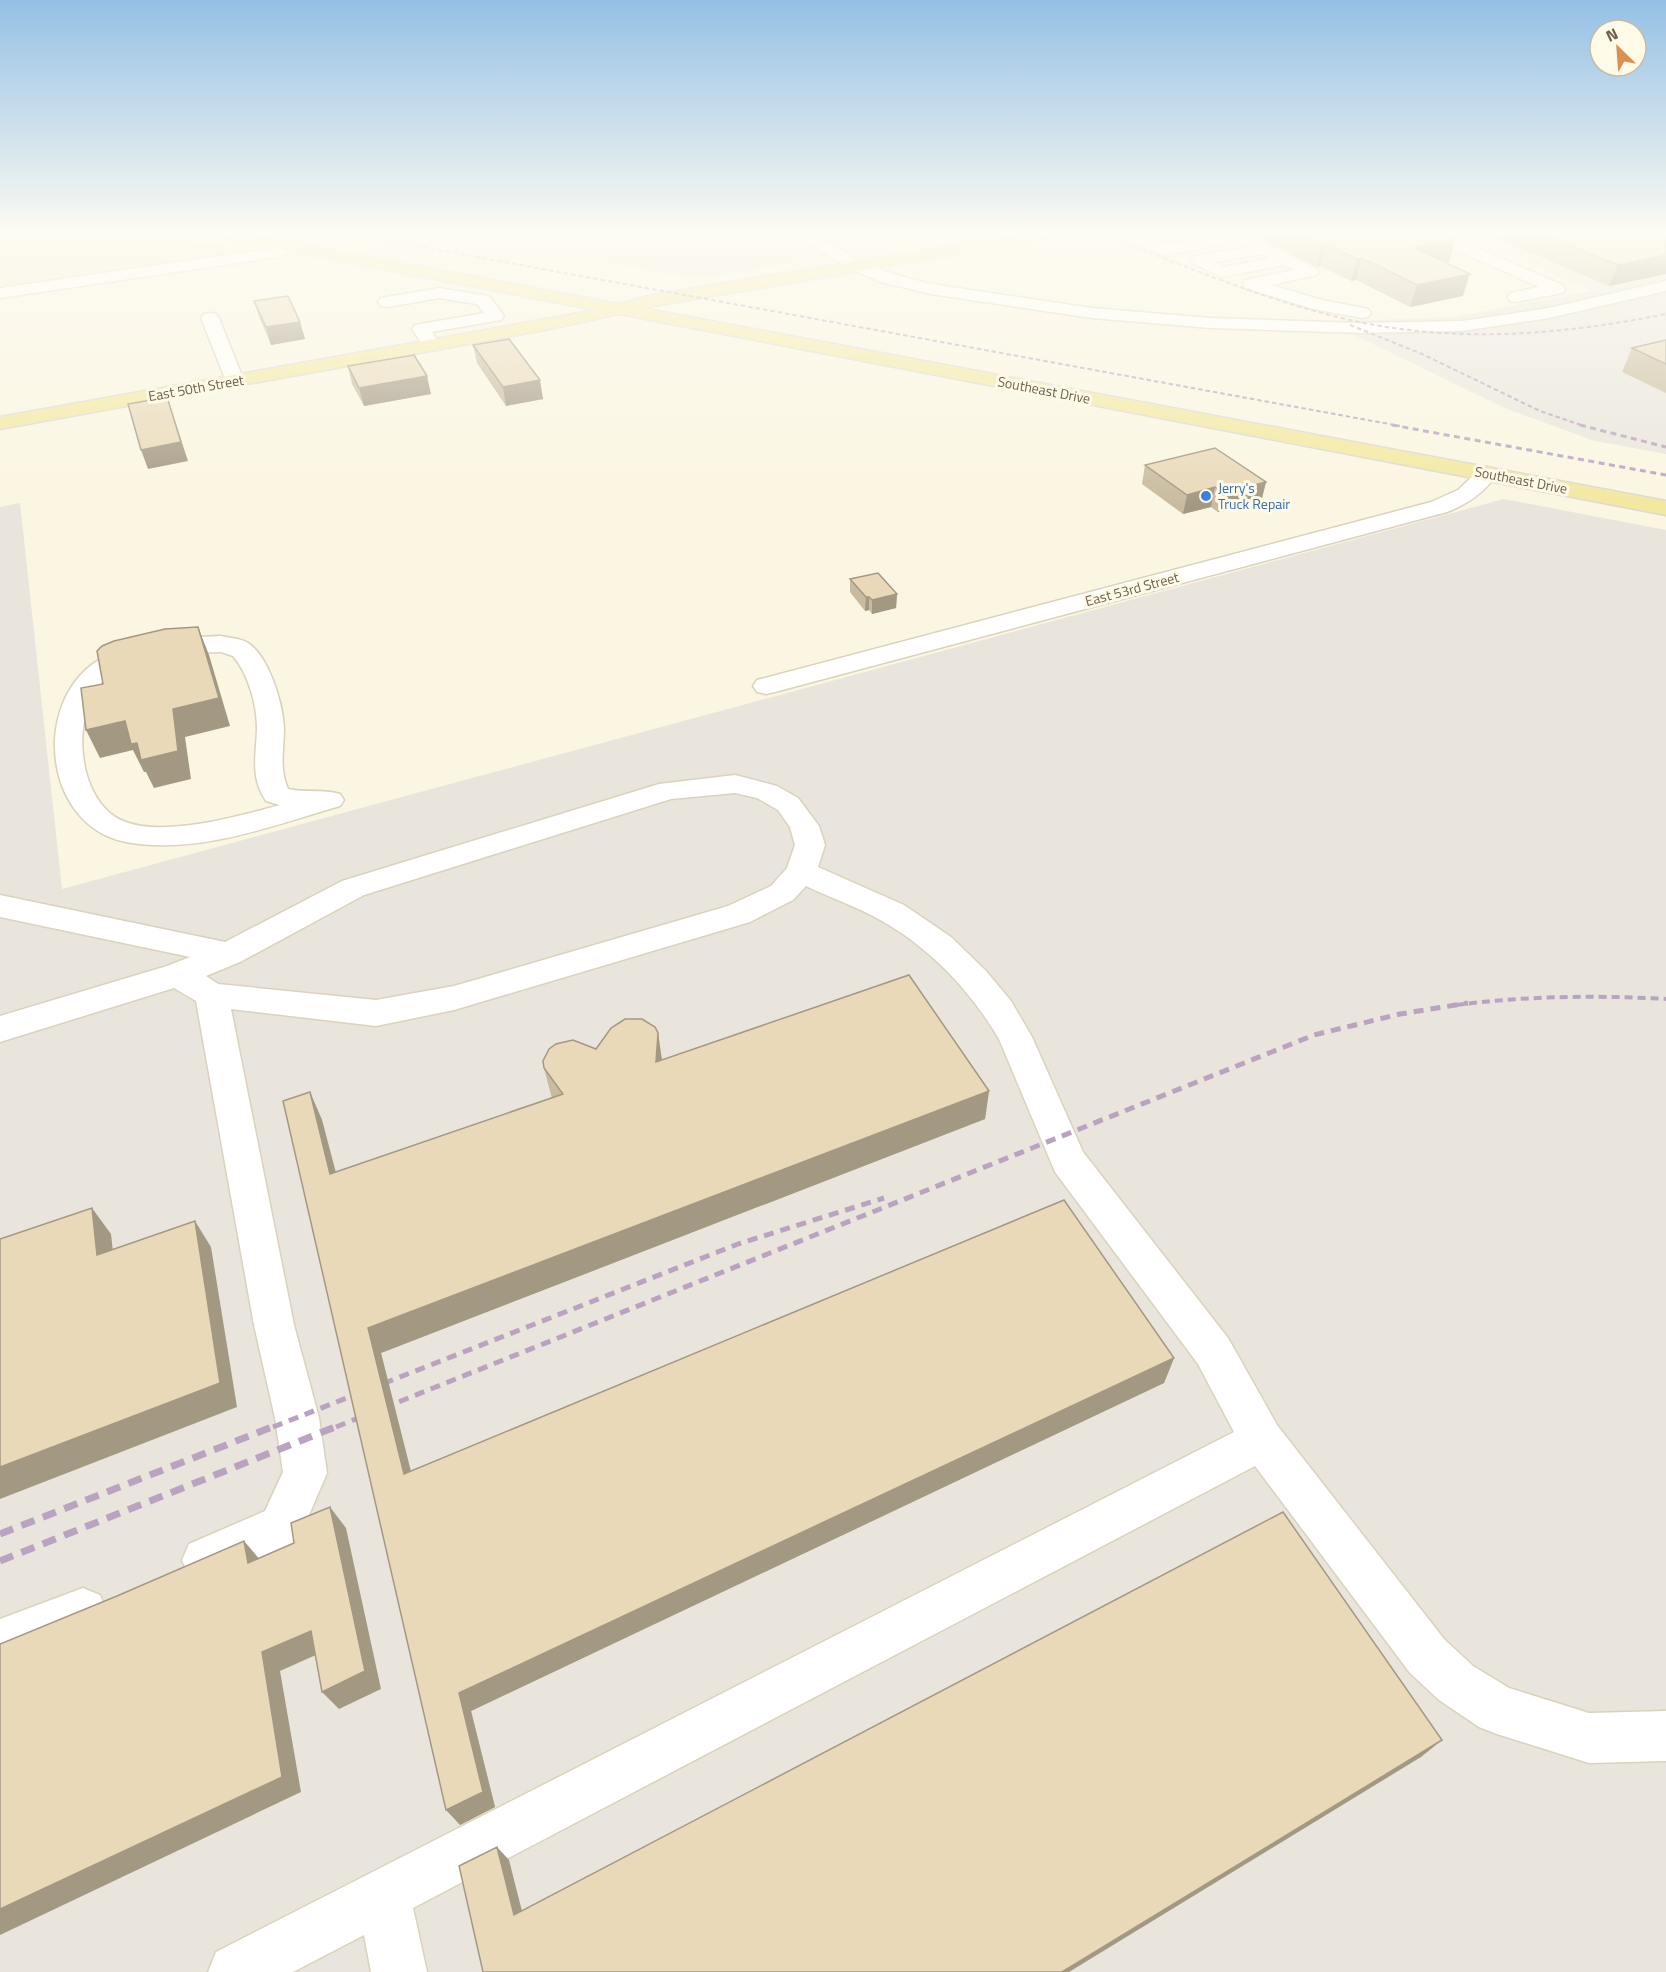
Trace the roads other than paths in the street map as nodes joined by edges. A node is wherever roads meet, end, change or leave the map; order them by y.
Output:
1 (212, 323) edge
2 (451, 323) edge
3 (512, 323) edge
4 (549, 323) edge
5 (702, 323) edge
6 (1212, 323) edge
7 (1485, 323) edge
8 (486, 336) junction
9 (432, 346) junction
10 (235, 381) junction
11 (0, 423) edge
12 (1487, 473) junction
13 (1666, 508) edge
14 (766, 686) dead end
15 (330, 800) joint
16 (801, 872) junction
17 (0, 906) edge
18 (229, 954) junction
19 (194, 985) junction
20 (0, 1029) edge
21 (1262, 1440) junction
22 (175, 1573) edge
23 (122, 1597) edge
24 (0, 1643) edge
25 (1666, 1736) edge
26 (383, 1895) junction
27 (236, 1972) edge
28 (399, 1972) edge

1 - 10 street
2 - 9 street
3 - 8 main road
4 - 8 main road, East 50th Street
5 - 12 main road, Southeast Drive
6 - 7 street
8 - 9 main road, East 50th Street
9 - 10 main road, East 50th Street
10 - 11 main road, East 50th Street
12 - 13 main road, Southeast Drive
12 - 14 street, East 53rd Street
15 - 15 street
16 - 18 street
16 - 19 street
16 - 21 street
17 - 18 street
18 - 19 street
19 - 20 street
19 - 22 street
21 - 25 street
21 - 26 street
23 - 24 street
26 - 27 street
26 - 28 street

